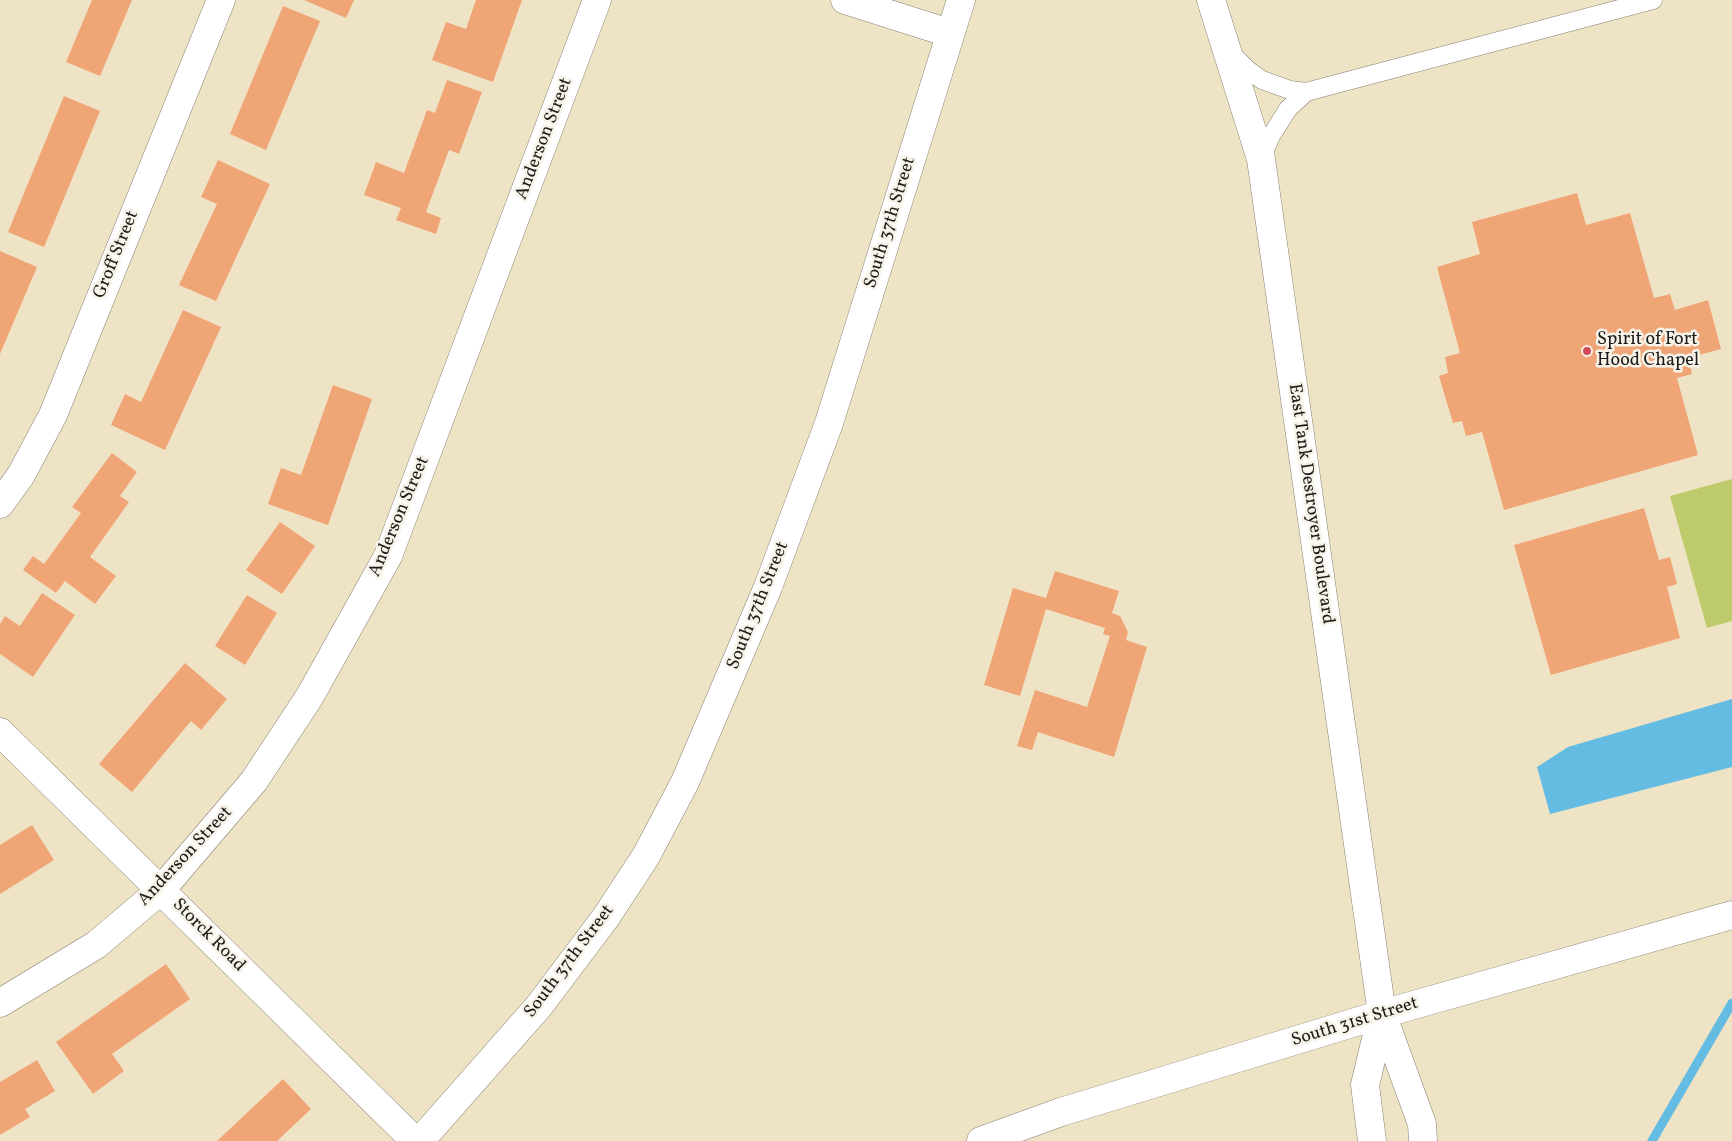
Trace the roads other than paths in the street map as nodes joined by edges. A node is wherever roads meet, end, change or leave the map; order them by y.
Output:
1 (221, 0) edge
2 (597, 0) edge
3 (845, 0) edge
4 (961, 0) edge
5 (1211, 0) edge
6 (1653, 0) edge
7 (949, 33) junction
8 (1228, 50) junction
9 (1306, 92) junction
10 (1261, 159) junction
11 (0, 504) edge
12 (0, 732) edge
13 (161, 890) junction
14 (1732, 915) edge
15 (0, 1003) edge
16 (1382, 1014) junction
17 (414, 1141) edge
18 (420, 1141) edge
19 (981, 1141) edge
20 (1372, 1141) edge
21 (1424, 1141) edge

1 - 11 street, Groff Street
2 - 13 street, Anderson Street
3 - 7 street
4 - 7 street, South 37th Street
5 - 8 street, East Tank Destroyer Boulevard
6 - 9 lane
7 - 18 street, South 37th Street
8 - 9 lane
8 - 10 street, East Tank Destroyer Boulevard
9 - 10 lane
10 - 16 street, East Tank Destroyer Boulevard
12 - 13 street, Storck Road
13 - 15 street, Anderson Street
13 - 17 street, Storck Road
14 - 16 street, South 31st Street
16 - 19 street, South 31st Street
16 - 20 street, East Tank Destroyer Boulevard
16 - 21 street, East Tank Destroyer Boulevard

